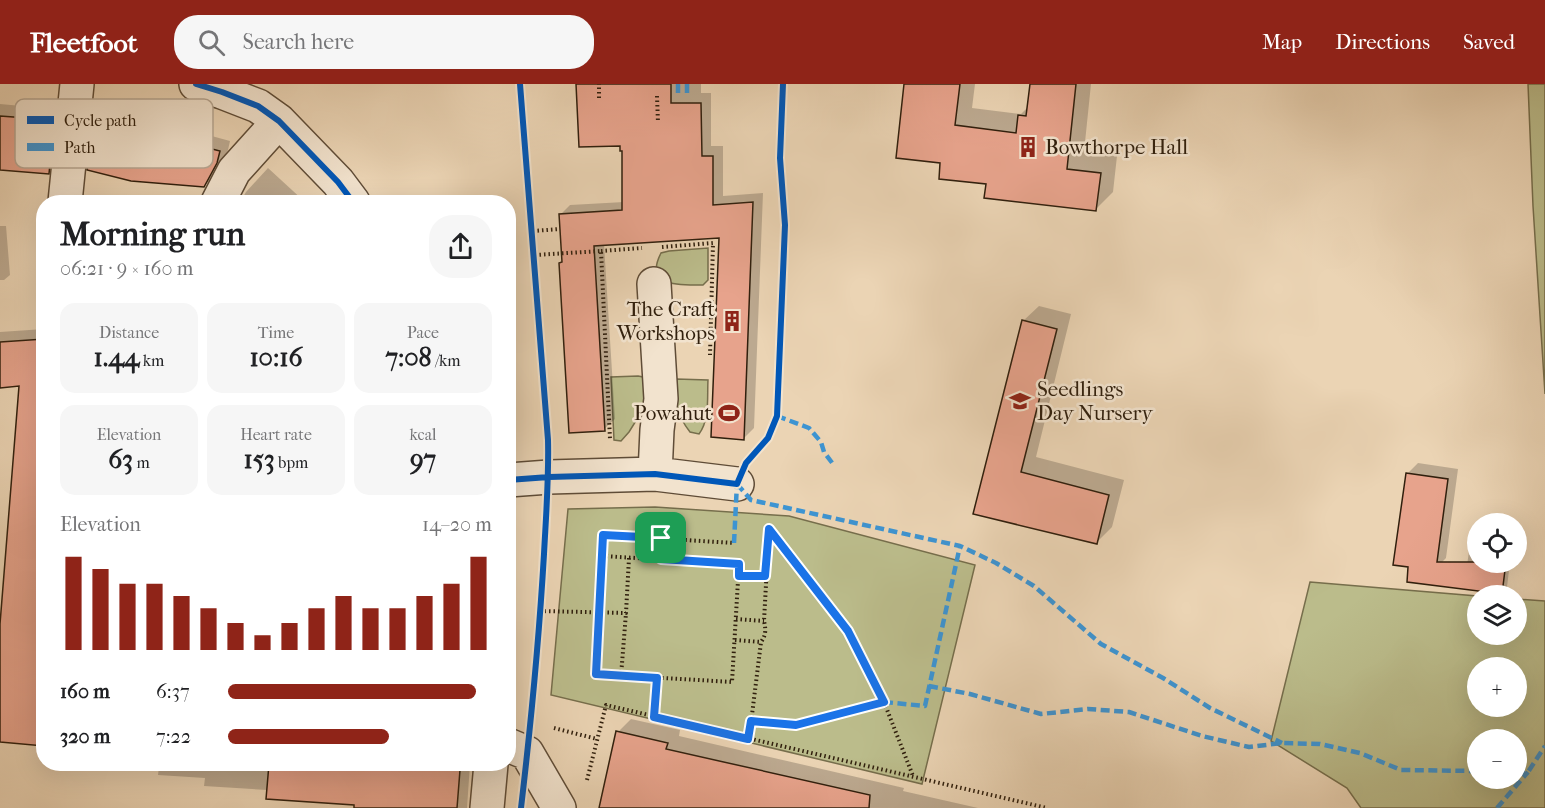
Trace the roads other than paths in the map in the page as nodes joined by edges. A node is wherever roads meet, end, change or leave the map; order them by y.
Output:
1 (77, 84) edge
2 (196, 84) edge
3 (75, 99) edge
4 (279, 121) junction
5 (68, 168) edge
6 (66, 195) edge
7 (222, 195) edge
8 (348, 195) edge
9 (654, 284) dead end
10 (661, 475) junction
11 (516, 479) edge
12 (737, 484) dead end
13 (516, 748) edge
14 (490, 771) edge
15 (487, 808) edge
16 (559, 808) edge

1 - 3 street
2 - 4 street
4 - 7 street
4 - 8 street
5 - 6 street
9 - 10 street
10 - 11 street
10 - 12 street
13 - 16 street
14 - 15 street

